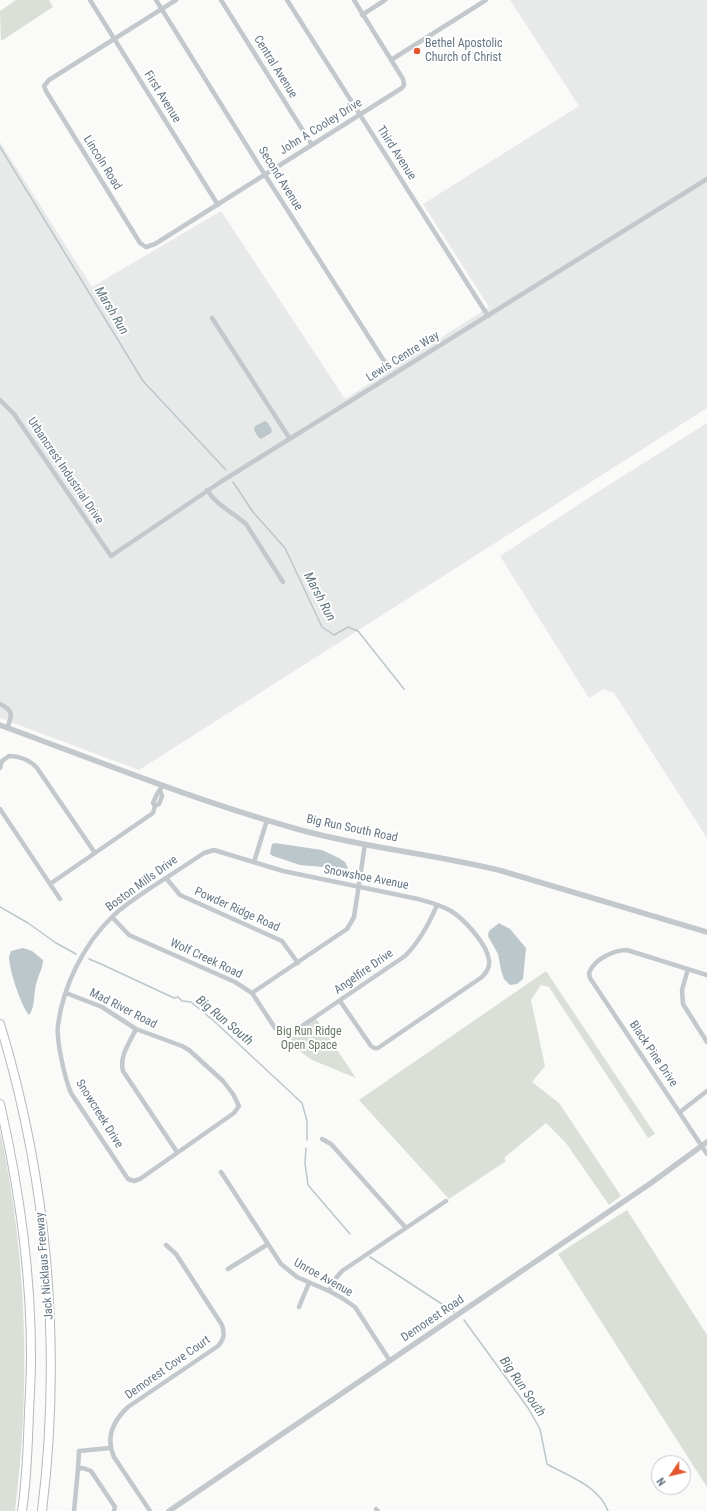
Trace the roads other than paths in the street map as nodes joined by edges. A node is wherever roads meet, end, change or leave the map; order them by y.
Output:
1 (90, 0) edge
2 (156, 0) edge
3 (176, 0) edge
4 (221, 0) edge
5 (287, 0) edge
6 (354, 0) edge
7 (385, 0) edge
8 (486, 0) edge
9 (162, 9) junction
10 (362, 15) junction
11 (114, 39) junction
12 (391, 60) junction
13 (359, 115) junction
14 (312, 145) junction
15 (265, 175) junction
16 (707, 179) edge
17 (218, 205) junction
18 (146, 247) joint
19 (488, 316) junction
20 (212, 318) dead end
21 (388, 367) dead end
22 (0, 400) edge
23 (290, 439) junction
24 (207, 490) junction
25 (111, 556) joint
26 (283, 582) dead end
27 (0, 704) edge
28 (0, 725) edge
29 (7, 728) junction
30 (0, 768) edge
31 (161, 788) junction
32 (0, 809) edge
33 (267, 820) junction
34 (365, 844) junction
35 (207, 852) joint
36 (95, 853) junction
37 (254, 862) junction
38 (166, 878) junction
39 (50, 884) junction
40 (359, 887) junction
41 (60, 899) dead end
42 (437, 905) junction
43 (112, 917) junction
44 (707, 932) edge
45 (80, 959) joint
46 (298, 963) junction
47 (688, 969) junction
48 (707, 975) edge
49 (66, 993) junction
50 (252, 994) junction
51 (340, 1001) junction
52 (0, 1024) edge
53 (136, 1029) junction
54 (281, 1031) joint
55 (707, 1042) edge
56 (707, 1090) edge
57 (0, 1104) edge
58 (680, 1112) junction
59 (322, 1139) dead end
60 (704, 1144) edge
61 (177, 1152) junction
62 (707, 1154) edge
63 (221, 1172) dead end
64 (446, 1201) dead end
65 (406, 1228) junction
66 (268, 1244) junction
67 (166, 1245) dead end
68 (228, 1269) dead end
69 (309, 1283) junction
70 (329, 1291) junction
71 (299, 1307) dead end
72 (390, 1361) junction
73 (110, 1448) junction
74 (78, 1469) junction
75 (22, 1511) edge
76 (42, 1511) edge
77 (74, 1511) edge
78 (114, 1511) edge
79 (150, 1511) edge
80 (169, 1511) edge

1 - 11 street, First Avenue
2 - 9 street, Second Avenue
3 - 9 street
4 - 14 street, Central Avenue
5 - 13 street, Third Avenue
6 - 10 street
7 - 10 street
8 - 12 street
9 - 11 street
9 - 15 street, Second Avenue
10 - 12 street
11 - 17 street, First Avenue
11 - 18 street, Lincoln Road
12 - 13 street, John A Cooley Drive
13 - 14 street, John A Cooley Drive
13 - 19 street, Third Avenue
14 - 15 street, John A Cooley Drive
15 - 17 street, John A Cooley Drive
15 - 21 street, Second Avenue
16 - 19 street, Lewis Centre Way
17 - 18 street, John A Cooley Drive
19 - 23 street, Lewis Centre Way
20 - 23 street
22 - 25 street, Urbancrest Industrial Drive
23 - 24 street, Lewis Centre Way
24 - 25 street, Lewis Centre Way
24 - 26 street
27 - 29 street
28 - 29 street, Big Run South Road
29 - 31 street, Big Run South Road
30 - 36 street
31 - 33 street, Big Run South Road
31 - 36 street
32 - 39 street
33 - 34 street, Big Run South Road
33 - 37 street
34 - 40 street
34 - 44 street, Big Run South Road
35 - 37 street, Snowshoe Avenue
35 - 38 street, Boston Mills Drive
36 - 39 street
37 - 40 street, Snowshoe Avenue
38 - 43 street, Boston Mills Drive
38 - 46 street, Powder Ridge Road
39 - 41 street
40 - 42 street, Snowshoe Avenue
40 - 46 street
42 - 51 street, Angelfire Drive
42 - 51 street, Snowshoe Avenue
43 - 45 street, Boston Mills Drive
43 - 50 street, Wolf Creek Road
45 - 49 street, Snowcreek Drive
46 - 50 street
47 - 48 street
47 - 55 street
47 - 58 street, Black Pine Drive
49 - 53 street, Mad River Road
49 - 61 street, Snowcreek Drive
50 - 54 street, Wolf Creek Road
51 - 54 street, Angelfire Drive
52 - 76 highway, Jack Nicklaus Freeway
53 - 61 street
53 - 61 street, Mad River Road
56 - 58 street
57 - 75 highway, Jack Nicklaus Freeway
58 - 60 street, Black Pine Drive
59 - 65 street
60 - 62 street, Black Pine Drive
60 - 72 street, Demorest Road
63 - 66 street, Unroe Avenue
64 - 65 street
65 - 70 street
66 - 68 street
66 - 69 street, Unroe Avenue
67 - 73 street, Demorest Cove Court
69 - 70 street, Unroe Avenue
69 - 71 street
70 - 72 street, Unroe Avenue
72 - 80 street, Demorest Road
73 - 74 street
73 - 79 street
74 - 77 street
74 - 78 street

